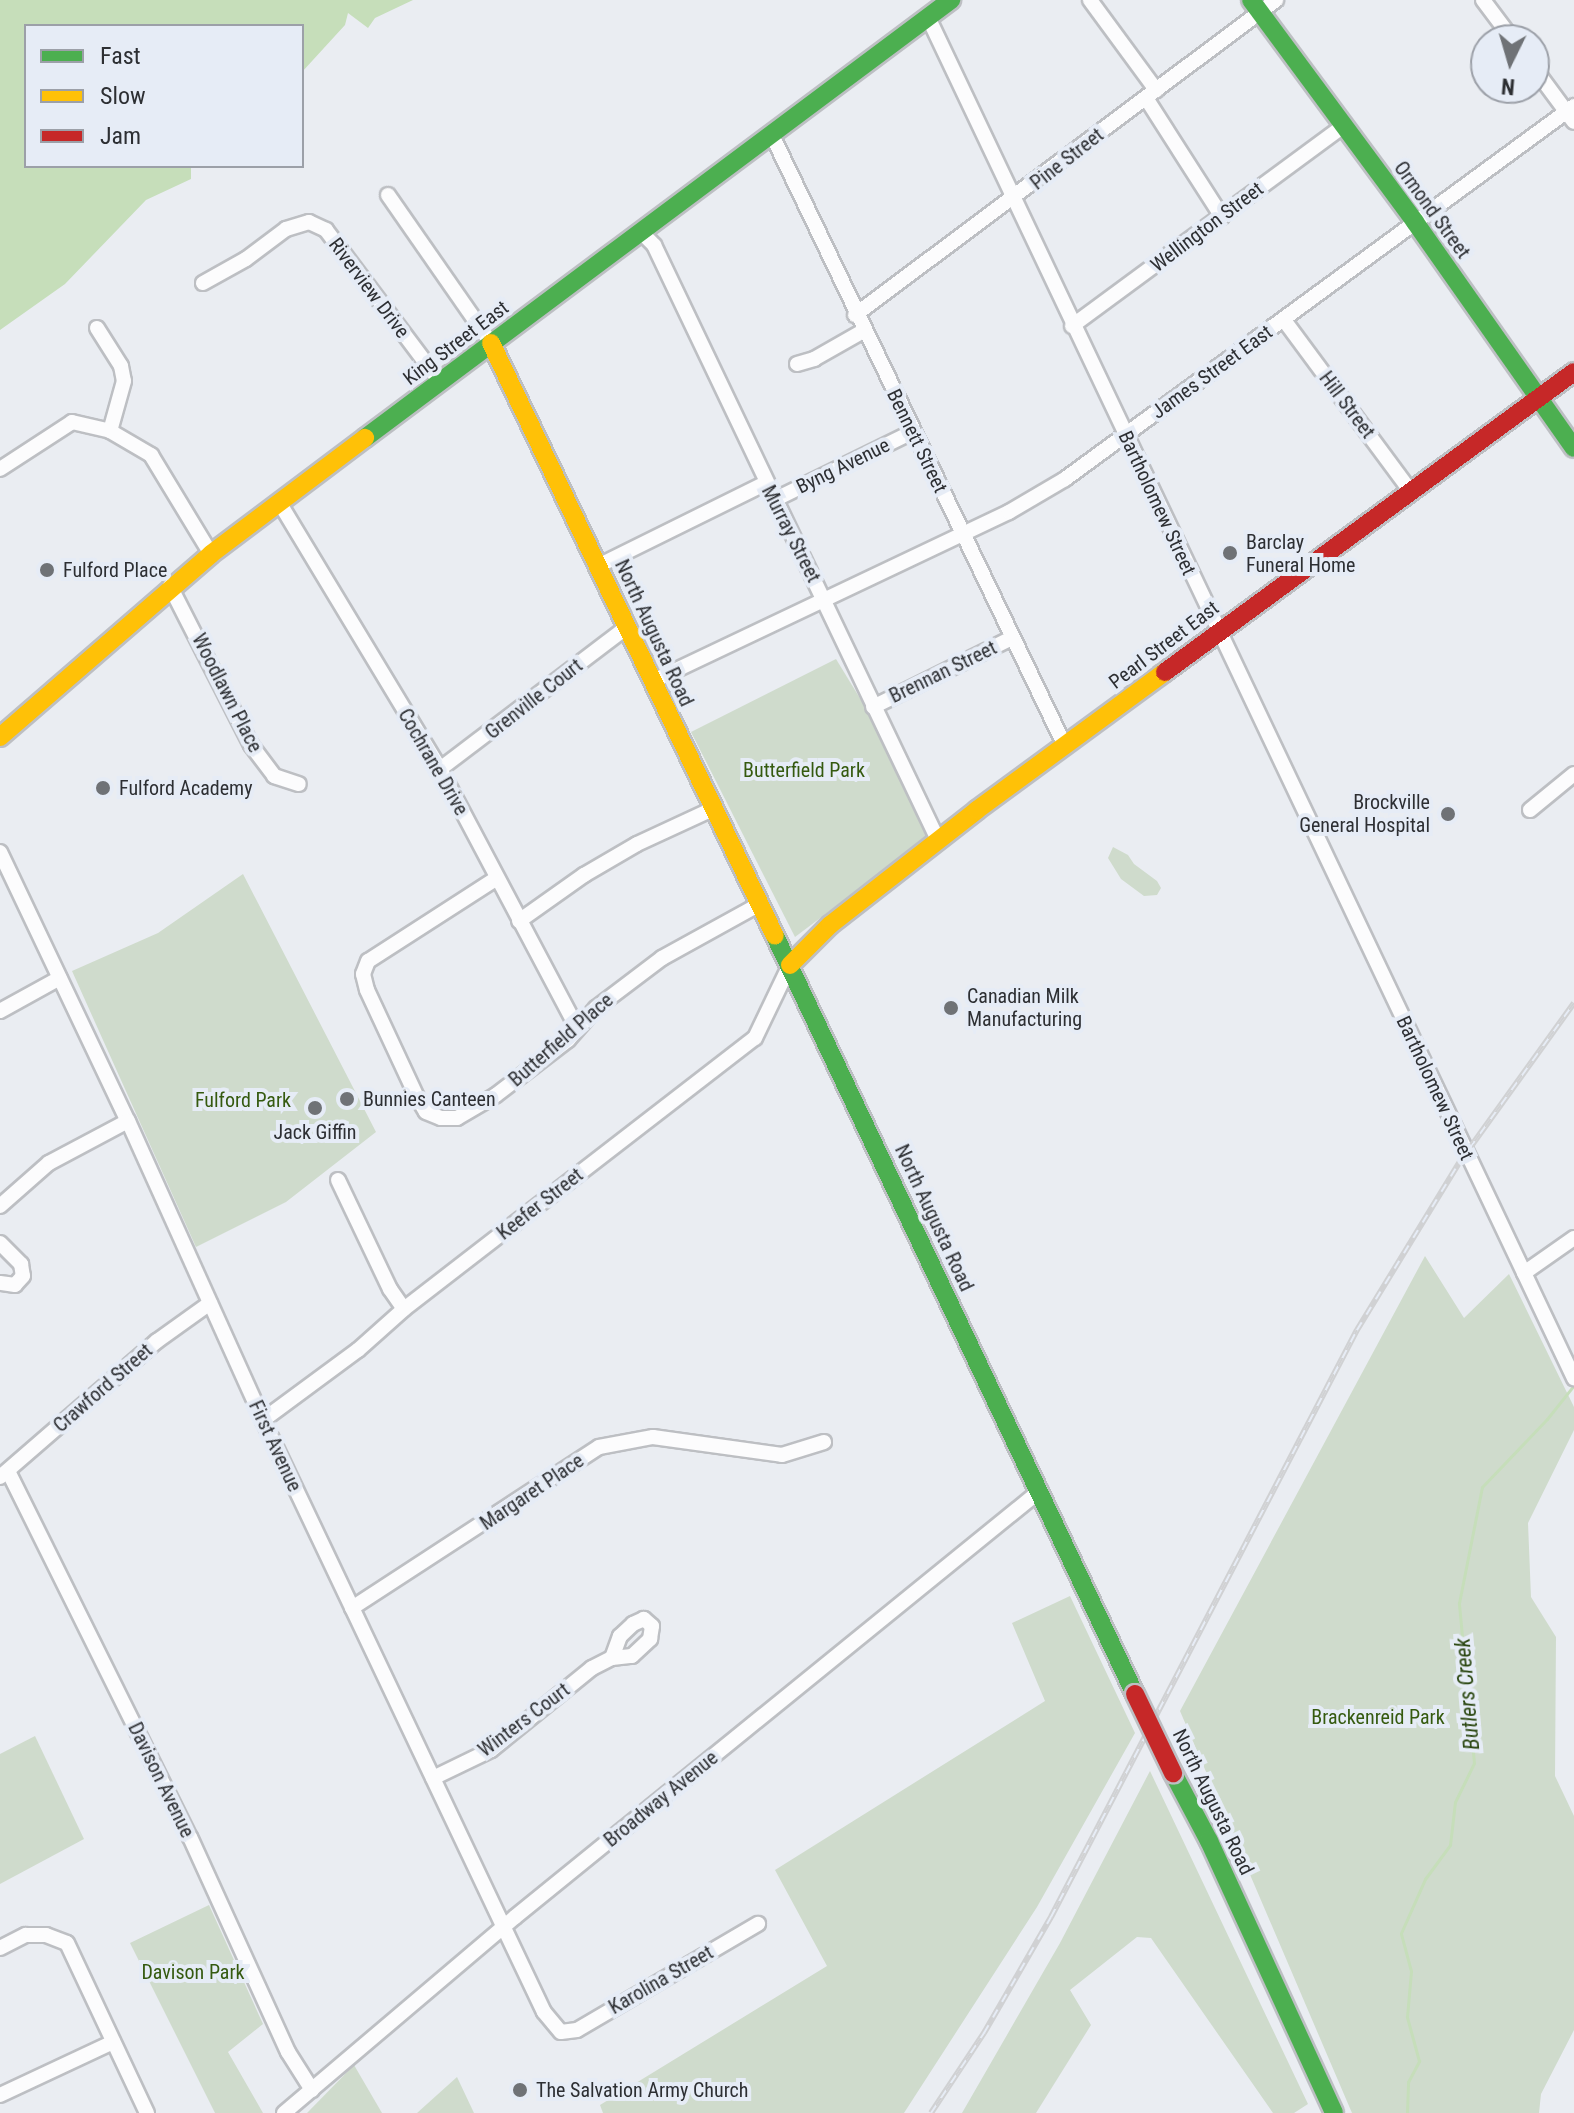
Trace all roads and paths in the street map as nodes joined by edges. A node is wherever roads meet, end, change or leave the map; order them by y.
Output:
1 (951, 0) edge
2 (1090, 0) edge
3 (1276, 0) edge
4 (1483, 0) edge
5 (1255, 6) edge
6 (928, 17) junction
7 (1501, 24) edge
8 (1550, 88) edge
9 (1151, 94) junction
10 (1571, 114) edge
11 (1342, 127) junction
12 (771, 133) junction
13 (388, 195) dead end
14 (1012, 201) junction
15 (1222, 217) junction
16 (1415, 222) junction
17 (640, 231) junction
18 (203, 283) dead end
19 (855, 315) junction
20 (1284, 320) junction
21 (1072, 326) junction
22 (97, 328) dead end
23 (863, 331) junction
24 (491, 343) junction
25 (797, 364) dead end
26 (1574, 372) edge
27 (440, 382) junction
28 (1541, 397) junction
29 (110, 431) junction
30 (912, 432) junction
31 (1126, 434) junction
32 (1574, 448) edge
33 (0, 469) edge
34 (766, 483) junction
35 (1410, 490) junction
36 (774, 500) junction
37 (279, 502) junction
38 (963, 534) junction
39 (211, 554) junction
40 (598, 566) junction
41 (170, 586) junction
42 (824, 599) junction
43 (627, 627) junction
44 (1218, 632) junction
45 (1012, 638) junction
46 (653, 681) junction
47 (873, 707) junction
48 (0, 737) edge
49 (1065, 746) junction
50 (440, 769) junction
51 (1574, 774) edge
52 (299, 784) dead end
53 (715, 808) junction
54 (1530, 810) dead end
55 (938, 840) junction
56 (0, 852) edge
57 (497, 878) junction
58 (760, 904) junction
59 (519, 921) junction
60 (790, 965) junction
61 (60, 978) junction
62 (0, 1011) edge
63 (577, 1028) junction
64 (128, 1121) junction
65 (338, 1180) dead end
66 (0, 1206) edge
67 (1574, 1238) edge
68 (0, 1243) edge
69 (1524, 1273) junction
70 (0, 1283) edge
71 (210, 1303) junction
72 (404, 1309) junction
73 (1573, 1375) edge
74 (263, 1420) junction
75 (824, 1442) dead end
76 (4, 1474) edge
77 (1041, 1490) junction
78 (352, 1608) junction
79 (612, 1658) dead end
80 (433, 1778) junction
81 (758, 1924) dead end
82 (503, 1928) junction
83 (0, 1948) edge
84 (563, 2032) joint
85 (113, 2042) junction
86 (312, 2090) junction
87 (0, 2095) edge
88 (147, 2113) edge
89 (284, 2113) edge
90 (1334, 2113) edge

1 - 6 main road, King Street East
2 - 9 street
3 - 5 street, Pine Street
4 - 7 street
5 - 9 street, Pine Street
5 - 11 main road, Ormond Street
6 - 12 main road, King Street East
6 - 14 street, Bartholomew Street
8 - 10 street
9 - 14 street, Pine Street
9 - 15 street
10 - 16 street, James Street East
11 - 15 street, Wellington Street
11 - 16 main road, Ormond Street
12 - 17 main road, King Street East
12 - 19 street, Bennett Street
13 - 24 street
14 - 19 street, Pine Street
14 - 21 street, Bartholomew Street
15 - 21 street, Wellington Street
16 - 20 street, James Street East
16 - 28 main road, Ormond Street
17 - 24 main road, King Street East
17 - 34 street, Murray Street
18 - 27 street, Riverview Drive
19 - 23 street, Bennett Street
20 - 31 street, James Street East
20 - 35 street, Hill Street
21 - 31 street, Bartholomew Street
22 - 29 street
23 - 25 street
23 - 30 street, Bennett Street
24 - 27 main road, King Street East
24 - 40 main road, North Augusta Road
26 - 28 main road, Pearl Street East
27 - 37 main road, King Street East
28 - 32 main road, Ormond Street
28 - 35 main road, Pearl Street East
29 - 33 street
29 - 39 street
30 - 36 street, Byng Avenue
30 - 38 street, Bennett Street
31 - 38 street, James Street East
31 - 44 street, Bartholomew Street
34 - 36 street, Murray Street
34 - 40 street, Byng Avenue
35 - 44 main road, Pearl Street East
36 - 42 street, Murray Street
37 - 39 main road, King Street East
37 - 50 street, Cochrane Drive
38 - 42 street, James Street East
38 - 45 street, Bennett Street
39 - 41 main road, King Street East
40 - 43 main road, North Augusta Road
41 - 48 main road, King Street East
41 - 52 street, Woodlawn Place
42 - 46 street, James Street East
42 - 47 street, Murray Street
43 - 46 main road, North Augusta Road
43 - 50 street, Grenville Court
44 - 49 main road, Pearl Street East
44 - 69 street, Bartholomew Street
45 - 47 street, Brennan Street
45 - 49 street, Bennett Street
46 - 53 main road, North Augusta Road
47 - 55 street, Murray Street
49 - 55 main road, Pearl Street East
50 - 57 street, Cochrane Drive
51 - 54 street
53 - 58 main road, North Augusta Road
53 - 59 street
55 - 60 main road, Pearl Street East
56 - 61 street, First Avenue
57 - 59 street, Cochrane Drive
57 - 63 street, Butterfield Place
58 - 60 main road, North Augusta Road
58 - 63 street, Butterfield Place
59 - 63 street, Cochrane Drive
60 - 72 street, Keefer Street
60 - 77 main road, North Augusta Road
61 - 62 street
61 - 64 street, First Avenue
64 - 66 street
64 - 71 street, First Avenue
65 - 72 street
67 - 69 street
68 - 70 street
69 - 73 street, Bartholomew Street
71 - 74 street, First Avenue
71 - 76 street, Crawford Street
72 - 74 street, Keefer Street
74 - 78 street, First Avenue
75 - 78 street, Margaret Place
76 - 86 street, Davison Avenue
77 - 82 street, Broadway Avenue
77 - 90 main road, North Augusta Road, bridge
78 - 80 street, First Avenue
79 - 80 street, Winters Court
80 - 82 street, First Avenue
81 - 84 street, Karolina Street
82 - 84 street, First Avenue
82 - 86 street, Broadway Avenue
83 - 85 street
85 - 87 street
85 - 88 street
86 - 89 street, Broadway Avenue

